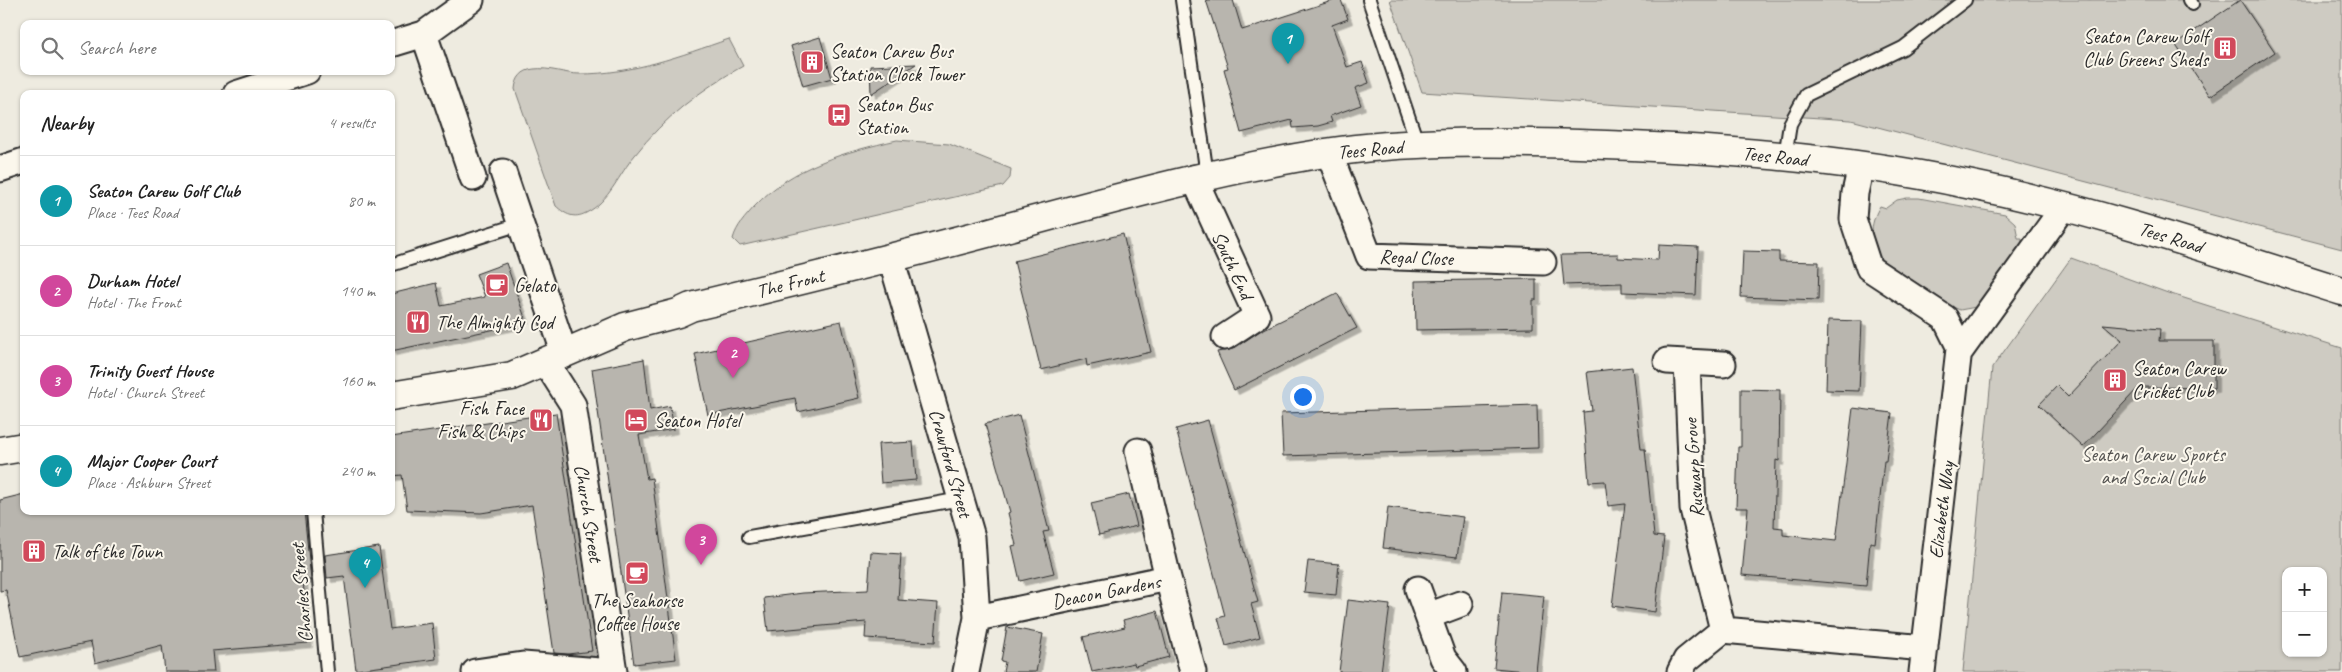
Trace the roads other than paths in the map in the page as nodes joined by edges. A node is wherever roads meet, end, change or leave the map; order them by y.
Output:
1 (471, 0) edge
2 (1182, 0) edge
3 (1370, 0) edge
4 (1965, 0) edge
5 (424, 34) junction
6 (395, 43) edge
7 (295, 75) edge
8 (248, 90) edge
9 (1418, 145) junction
10 (1329, 153) junction
11 (1785, 157) junction
12 (20, 162) edge
13 (1861, 166) junction
14 (0, 168) edge
15 (1200, 177) junction
16 (2064, 207) junction
17 (520, 224) junction
18 (892, 258) junction
19 (1543, 262) dead end
20 (395, 264) edge
21 (2342, 291) edge
22 (1225, 337) dead end
23 (1961, 350) junction
24 (555, 356) junction
25 (1723, 364) dead end
26 (395, 395) edge
27 (20, 448) edge
28 (0, 451) edge
29 (1138, 451) dead end
30 (961, 500) junction
31 (313, 515) edge
32 (749, 537) dead end
33 (1168, 578) junction
34 (1418, 589) dead end
35 (1460, 604) dead end
36 (1428, 616) junction
37 (977, 618) junction
38 (1723, 630) junction
39 (1925, 648) junction
40 (326, 672) edge
41 (475, 672) edge
42 (614, 672) edge
43 (966, 672) edge
44 (1193, 672) edge
45 (1454, 672) edge
46 (1680, 672) edge
47 (1922, 672) edge

1 - 5 street
2 - 15 lane
3 - 9 lane
4 - 11 lane
5 - 6 street
5 - 17 street, Church Street
7 - 8 street
9 - 10 main road, Tees Road
9 - 11 main road, Tees Road
10 - 15 main road, Tees Road
10 - 19 street, Regal Close
11 - 13 main road, Tees Road
12 - 14 street
13 - 16 main road, Tees Road
13 - 23 street
15 - 18 main road, The Front
15 - 22 street, South End
16 - 21 main road, Tees Road
16 - 23 street, Elizabeth Way
17 - 20 lane
17 - 24 street, Church Street
18 - 24 main road, The Front
18 - 30 street, Crawford Street
23 - 39 street, Elizabeth Way
24 - 26 main road, The Front
24 - 42 street, Church Street
25 - 38 street, Ruswarp Grove
27 - 28 main road
29 - 33 street
30 - 32 lane
30 - 37 street, Crawford Street
31 - 40 lane, Charles Street
33 - 37 street, Deacon Gardens
33 - 44 street, Deacon Gardens
34 - 36 street
35 - 36 street
36 - 45 street
37 - 43 street, Crawford Street
38 - 39 street
38 - 46 street
39 - 47 street, Elizabeth Way
41 - 42 street

